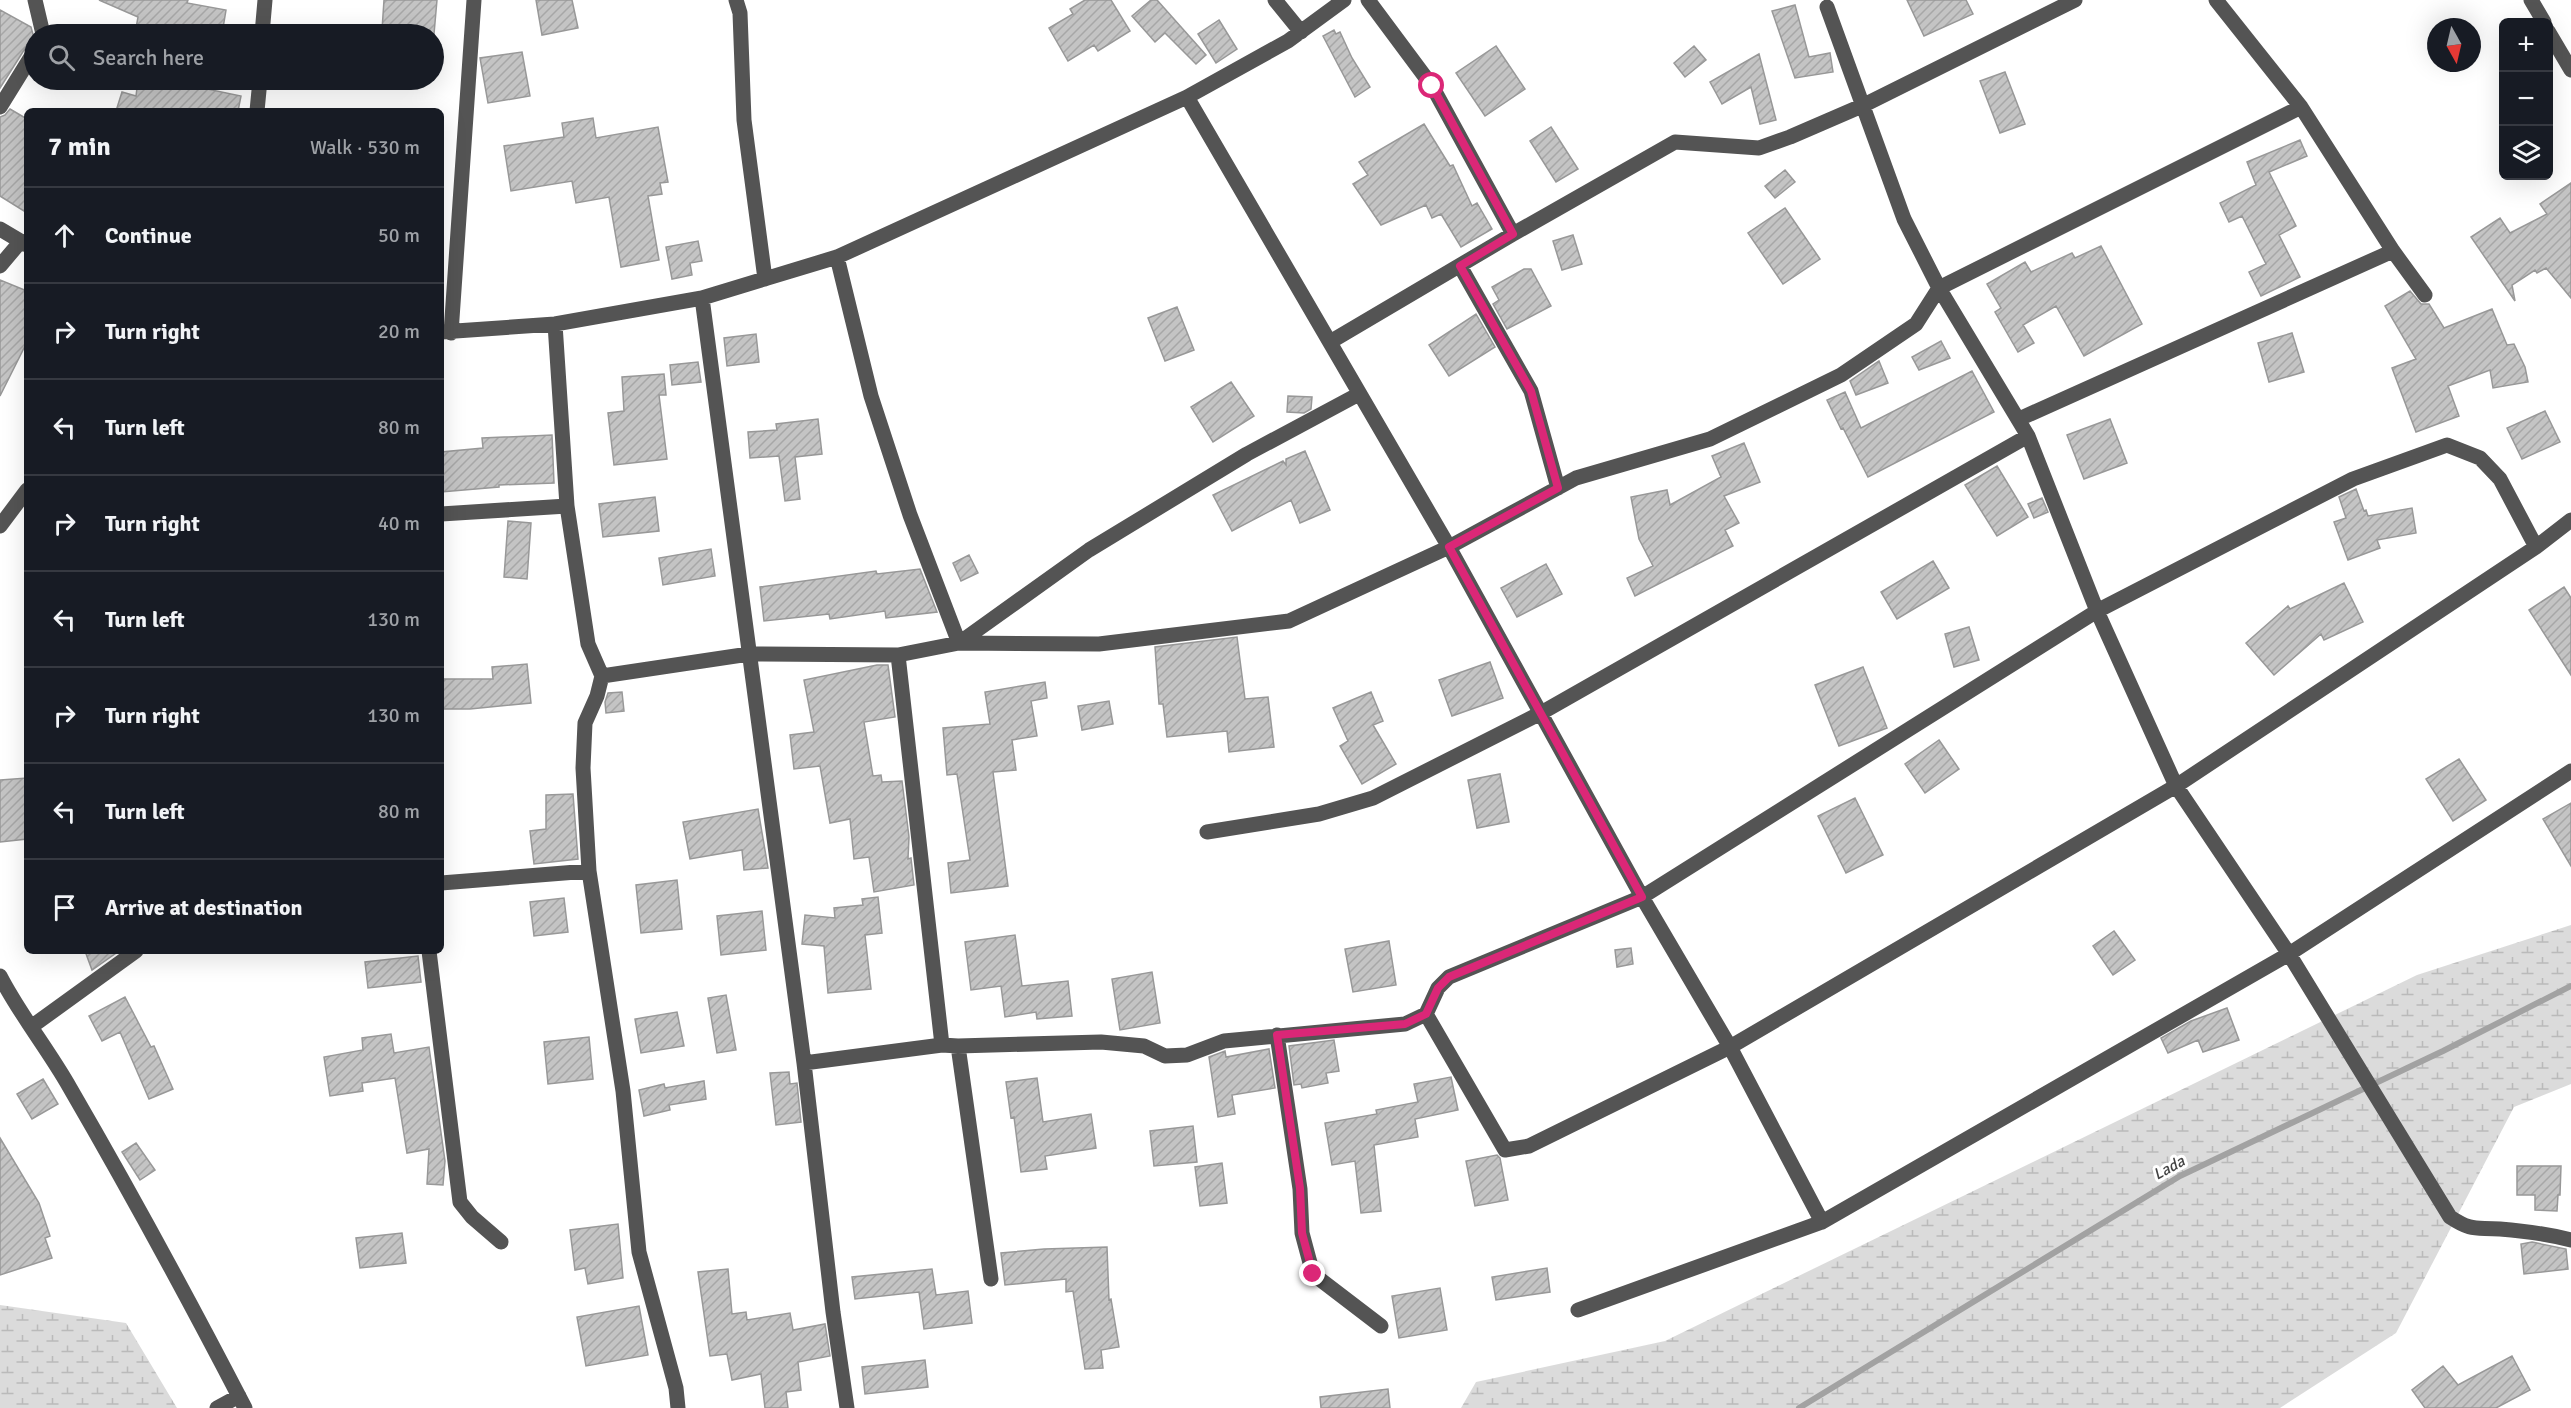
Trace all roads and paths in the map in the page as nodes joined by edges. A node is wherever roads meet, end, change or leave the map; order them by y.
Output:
1 (35, 0) edge
2 (265, 0) edge
3 (474, 0) edge
4 (736, 0) edge
5 (1275, 0) edge
6 (1344, 0) edge
7 (1368, 0) edge
8 (2075, 0) edge
9 (2216, 0) edge
10 (2531, 0) edge
11 (1827, 7) dead end
12 (2542, 18) edge
13 (41, 24) edge
14 (263, 24) edge
15 (1301, 32) junction
16 (2553, 39) edge
17 (24, 68) edge
18 (2571, 70) edge
19 (259, 90) edge
20 (1187, 97) junction
21 (1864, 105) junction
22 (0, 106) edge
23 (2301, 107) junction
24 (257, 108) edge
25 (0, 229) edge
26 (1513, 234) junction
27 (24, 243) edge
28 (2393, 251) junction
29 (837, 256) junction
30 (0, 266) edge
31 (1460, 266) junction
32 (765, 279) junction
33 (1940, 288) junction
34 (2425, 295) dead end
35 (702, 298) junction
36 (555, 324) junction
37 (446, 333) edge
38 (1330, 342) junction
39 (1359, 394) junction
40 (2019, 419) junction
41 (2028, 436) junction
42 (1558, 488) junction
43 (24, 497) edge
44 (567, 506) junction
45 (444, 514) edge
46 (2571, 520) edge
47 (0, 526) edge
48 (1449, 547) junction
49 (2536, 547) junction
50 (2097, 610) junction
51 (959, 643) junction
52 (749, 654) junction
53 (898, 654) junction
54 (602, 676) junction
55 (1540, 713) junction
56 (2571, 771) edge
57 (2176, 786) junction
58 (1207, 832) dead end
59 (589, 871) junction
60 (444, 883) edge
61 (1642, 897) junction
62 (132, 954) edge
63 (429, 954) edge
64 (2289, 954) junction
65 (0, 976) edge
66 (1426, 1014) junction
67 (31, 1027) junction
68 (1277, 1035) junction
69 (942, 1045) junction
70 (958, 1046) junction
71 (1730, 1047) junction
72 (804, 1063) junction
73 (1822, 1222) junction
74 (2571, 1240) edge
75 (501, 1242) dead end
76 (992, 1280) dead end
77 (1578, 1310) dead end
78 (1381, 1326) dead end
79 (242, 1402) edge
80 (217, 1408) edge
81 (678, 1408) edge
82 (847, 1408) edge

1 - 13 street
2 - 14 street
3 - 37 street
4 - 32 street
5 - 15 street
6 - 15 street
7 - 26 street
8 - 21 street
9 - 23 street
10 - 12 street
11 - 21 street
15 - 20 street
16 - 18 street
17 - 22 street
19 - 24 street
20 - 29 street
20 - 38 street
21 - 26 street
21 - 33 street
23 - 28 street
23 - 33 street
25 - 27 street
26 - 31 street
27 - 30 street
28 - 34 street
28 - 40 street
29 - 32 street
29 - 51 street
31 - 38 street
31 - 42 street
32 - 35 street
33 - 40 street
33 - 42 street
35 - 36 street
35 - 52 street
36 - 37 street
36 - 44 street
38 - 39 street
39 - 48 street
39 - 51 street
40 - 41 street
41 - 50 street
41 - 55 street
42 - 48 street
43 - 47 street
44 - 45 street
44 - 54 street
46 - 49 street
48 - 51 street
48 - 55 street
49 - 50 street
49 - 57 street
50 - 57 street
50 - 61 street
51 - 53 street
52 - 53 street
52 - 54 street
52 - 72 street
53 - 69 street
54 - 59 street
55 - 58 street
55 - 61 street
56 - 64 street
57 - 64 street
57 - 71 street
59 - 60 street
59 - 81 street
61 - 66 street
61 - 71 street
62 - 67 street
63 - 75 street
64 - 73 street
64 - 74 street
65 - 67 street
66 - 68 street
66 - 71 street
67 - 79 street
68 - 70 street
68 - 78 street
69 - 70 street
69 - 72 street
70 - 76 street
71 - 73 street
72 - 82 street
73 - 77 street
79 - 80 street

